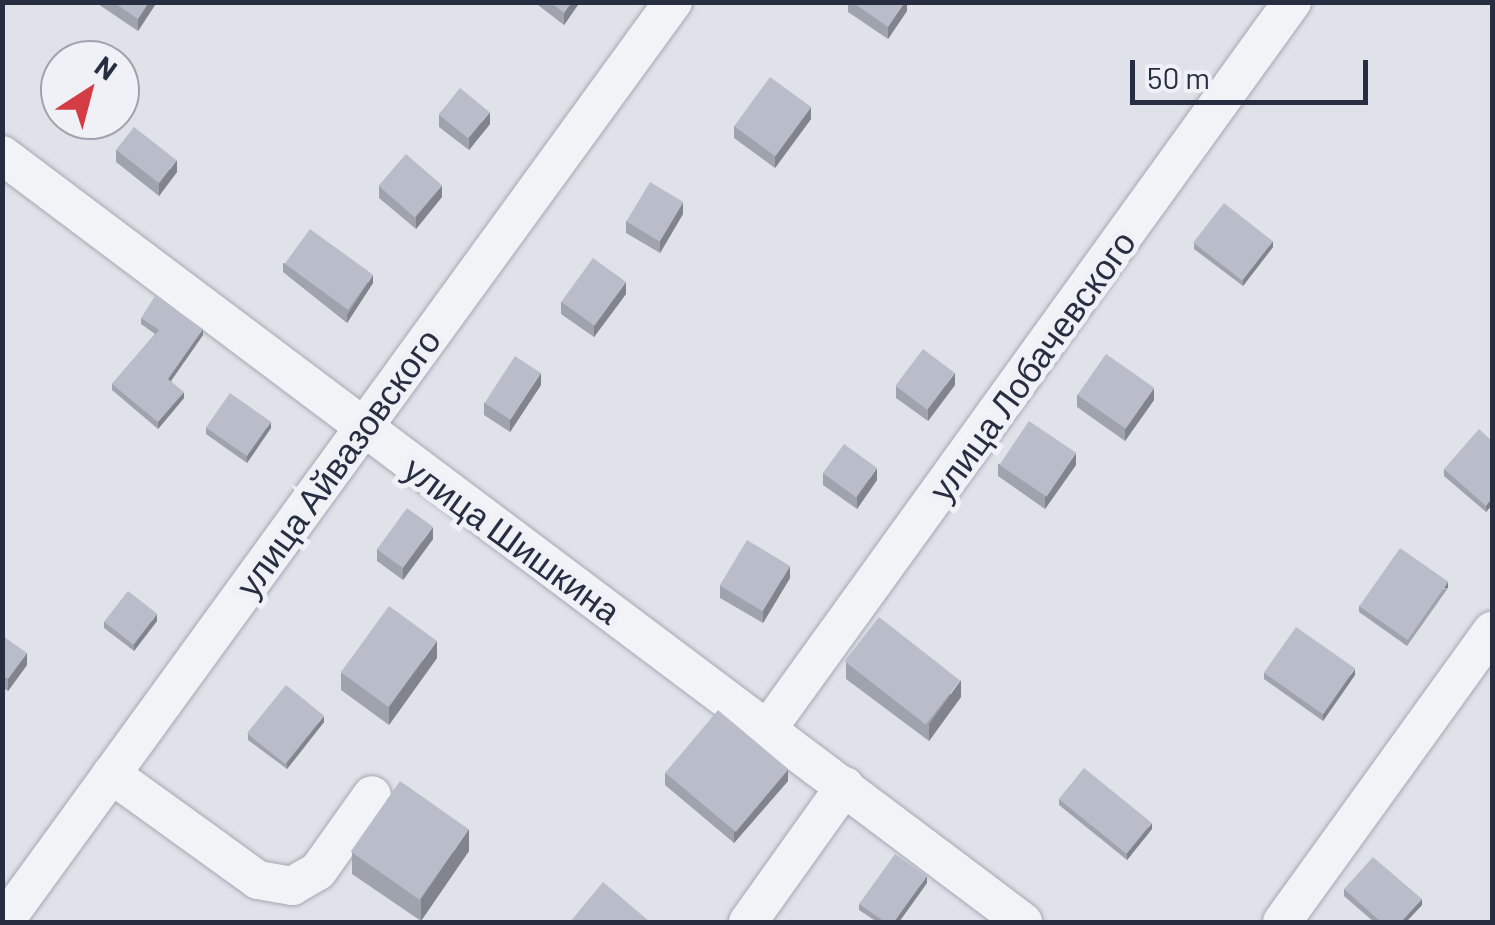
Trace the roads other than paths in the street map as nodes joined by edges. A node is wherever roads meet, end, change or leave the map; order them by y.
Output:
1 (673, 2) edge
2 (1292, 2) edge
3 (2, 154) edge
4 (362, 427) junction
5 (1492, 631) edge
6 (769, 727) junction
7 (111, 774) junction
8 (846, 786) junction
9 (372, 795) dead end
10 (4, 922) edge
11 (748, 922) edge
12 (1023, 922) edge
13 (1282, 922) edge

1 - 4 street, улица Айвазовского
2 - 6 street, улица Лобачевского
3 - 4 street, улица Шишкина
4 - 6 street, улица Шишкина
4 - 7 street, улица Айвазовского
5 - 13 street
6 - 8 street, улица Шишкина
7 - 9 street
7 - 10 street, улица Айвазовского
8 - 11 street
8 - 12 street, улица Шишкина

